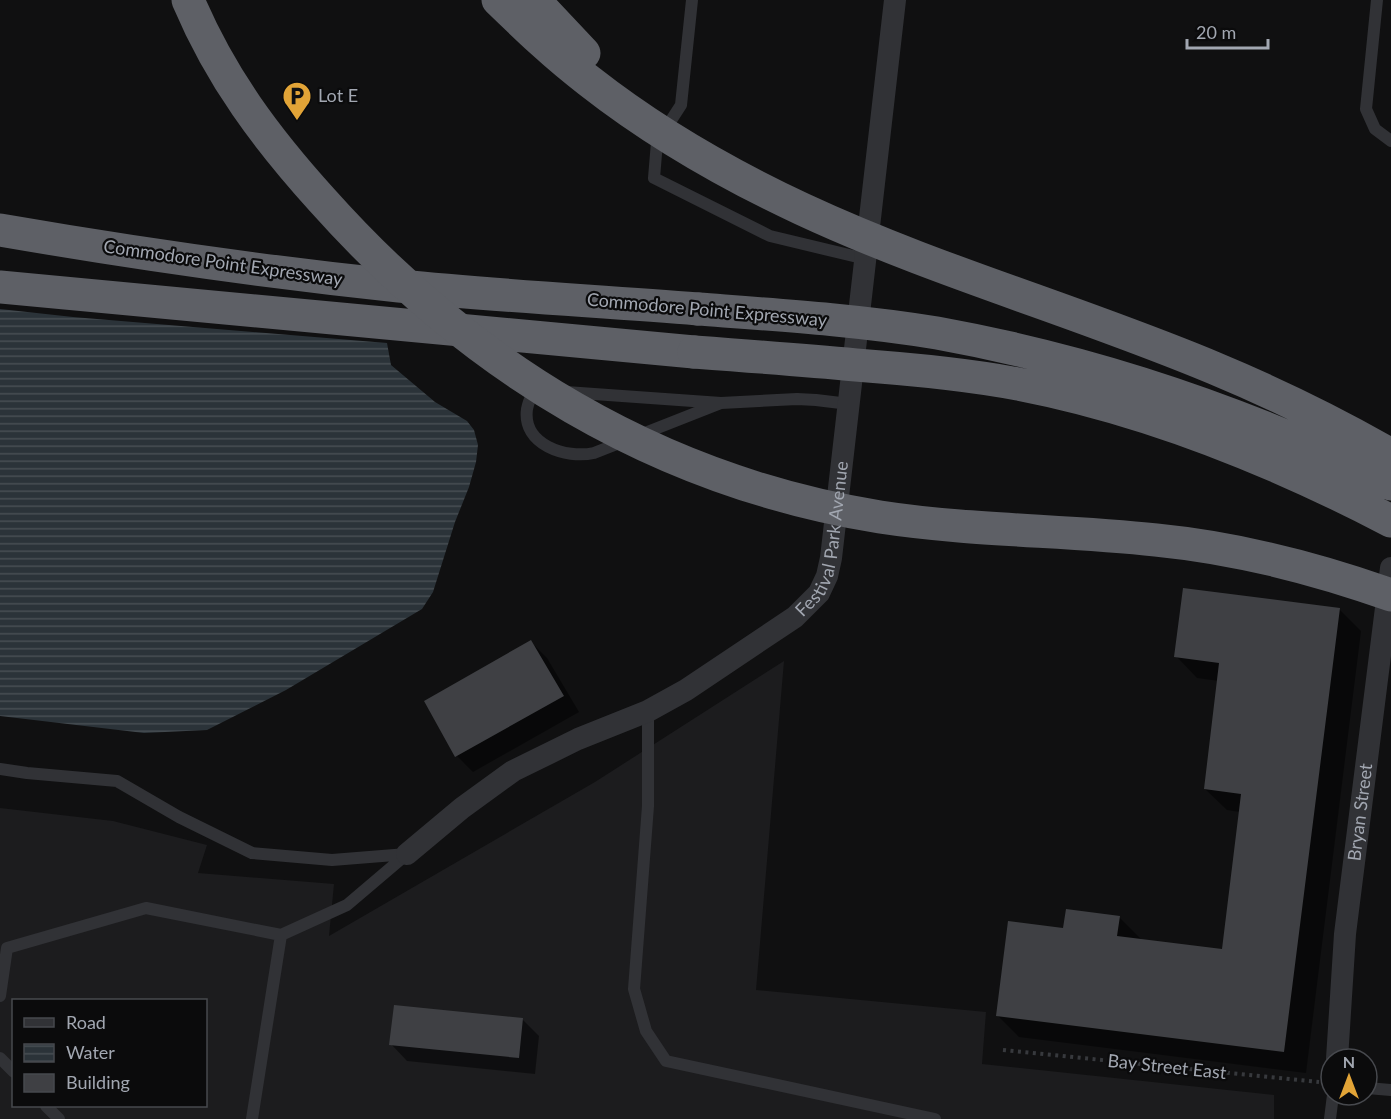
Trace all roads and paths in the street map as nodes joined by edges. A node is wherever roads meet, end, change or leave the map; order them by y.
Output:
1 (178, 0) edge
2 (188, 0) edge
3 (498, 0) edge
4 (534, 0) edge
5 (692, 0) edge
6 (895, 0) edge
7 (1377, 0) edge
8 (213, 54) junction
9 (1391, 141) edge
10 (753, 185) junction
11 (0, 230) edge
12 (866, 260) junction
13 (0, 287) edge
14 (721, 403) junction
15 (849, 404) junction
16 (1391, 456) edge
17 (1391, 484) edge
18 (1391, 521) edge
19 (1391, 568) edge
20 (1391, 595) edge
21 (648, 711) junction
22 (0, 769) edge
23 (407, 854) junction
24 (280, 935) junction
25 (0, 996) edge
26 (1337, 1047) edge
27 (1003, 1050) dead end
28 (0, 1058) edge
29 (12, 1070) edge
30 (1319, 1082) dead end
31 (47, 1107) edge
32 (58, 1119) edge
33 (252, 1119) edge
34 (935, 1119) edge

1 - 8 highway, bridge
2 - 8 highway, bridge
3 - 10 highway, bridge
4 - 10 highway, bridge
5 - 12 lane
6 - 12 street, Festival Park Avenue
7 - 9 lane
8 - 20 highway, bridge
10 - 16 highway, bridge
11 - 17 highway, Commodore Point Expressway, bridge
12 - 15 street, Festival Park Avenue
13 - 18 highway, bridge
14 - 14 lane
14 - 15 lane
15 - 21 street, Festival Park Avenue
19 - 26 street, Bryan Street
21 - 23 street, Festival Park Avenue
21 - 34 lane
22 - 23 lane
23 - 24 lane
24 - 25 lane
24 - 33 lane
27 - 30 path, Bay Street East
28 - 29 lane
31 - 32 lane

